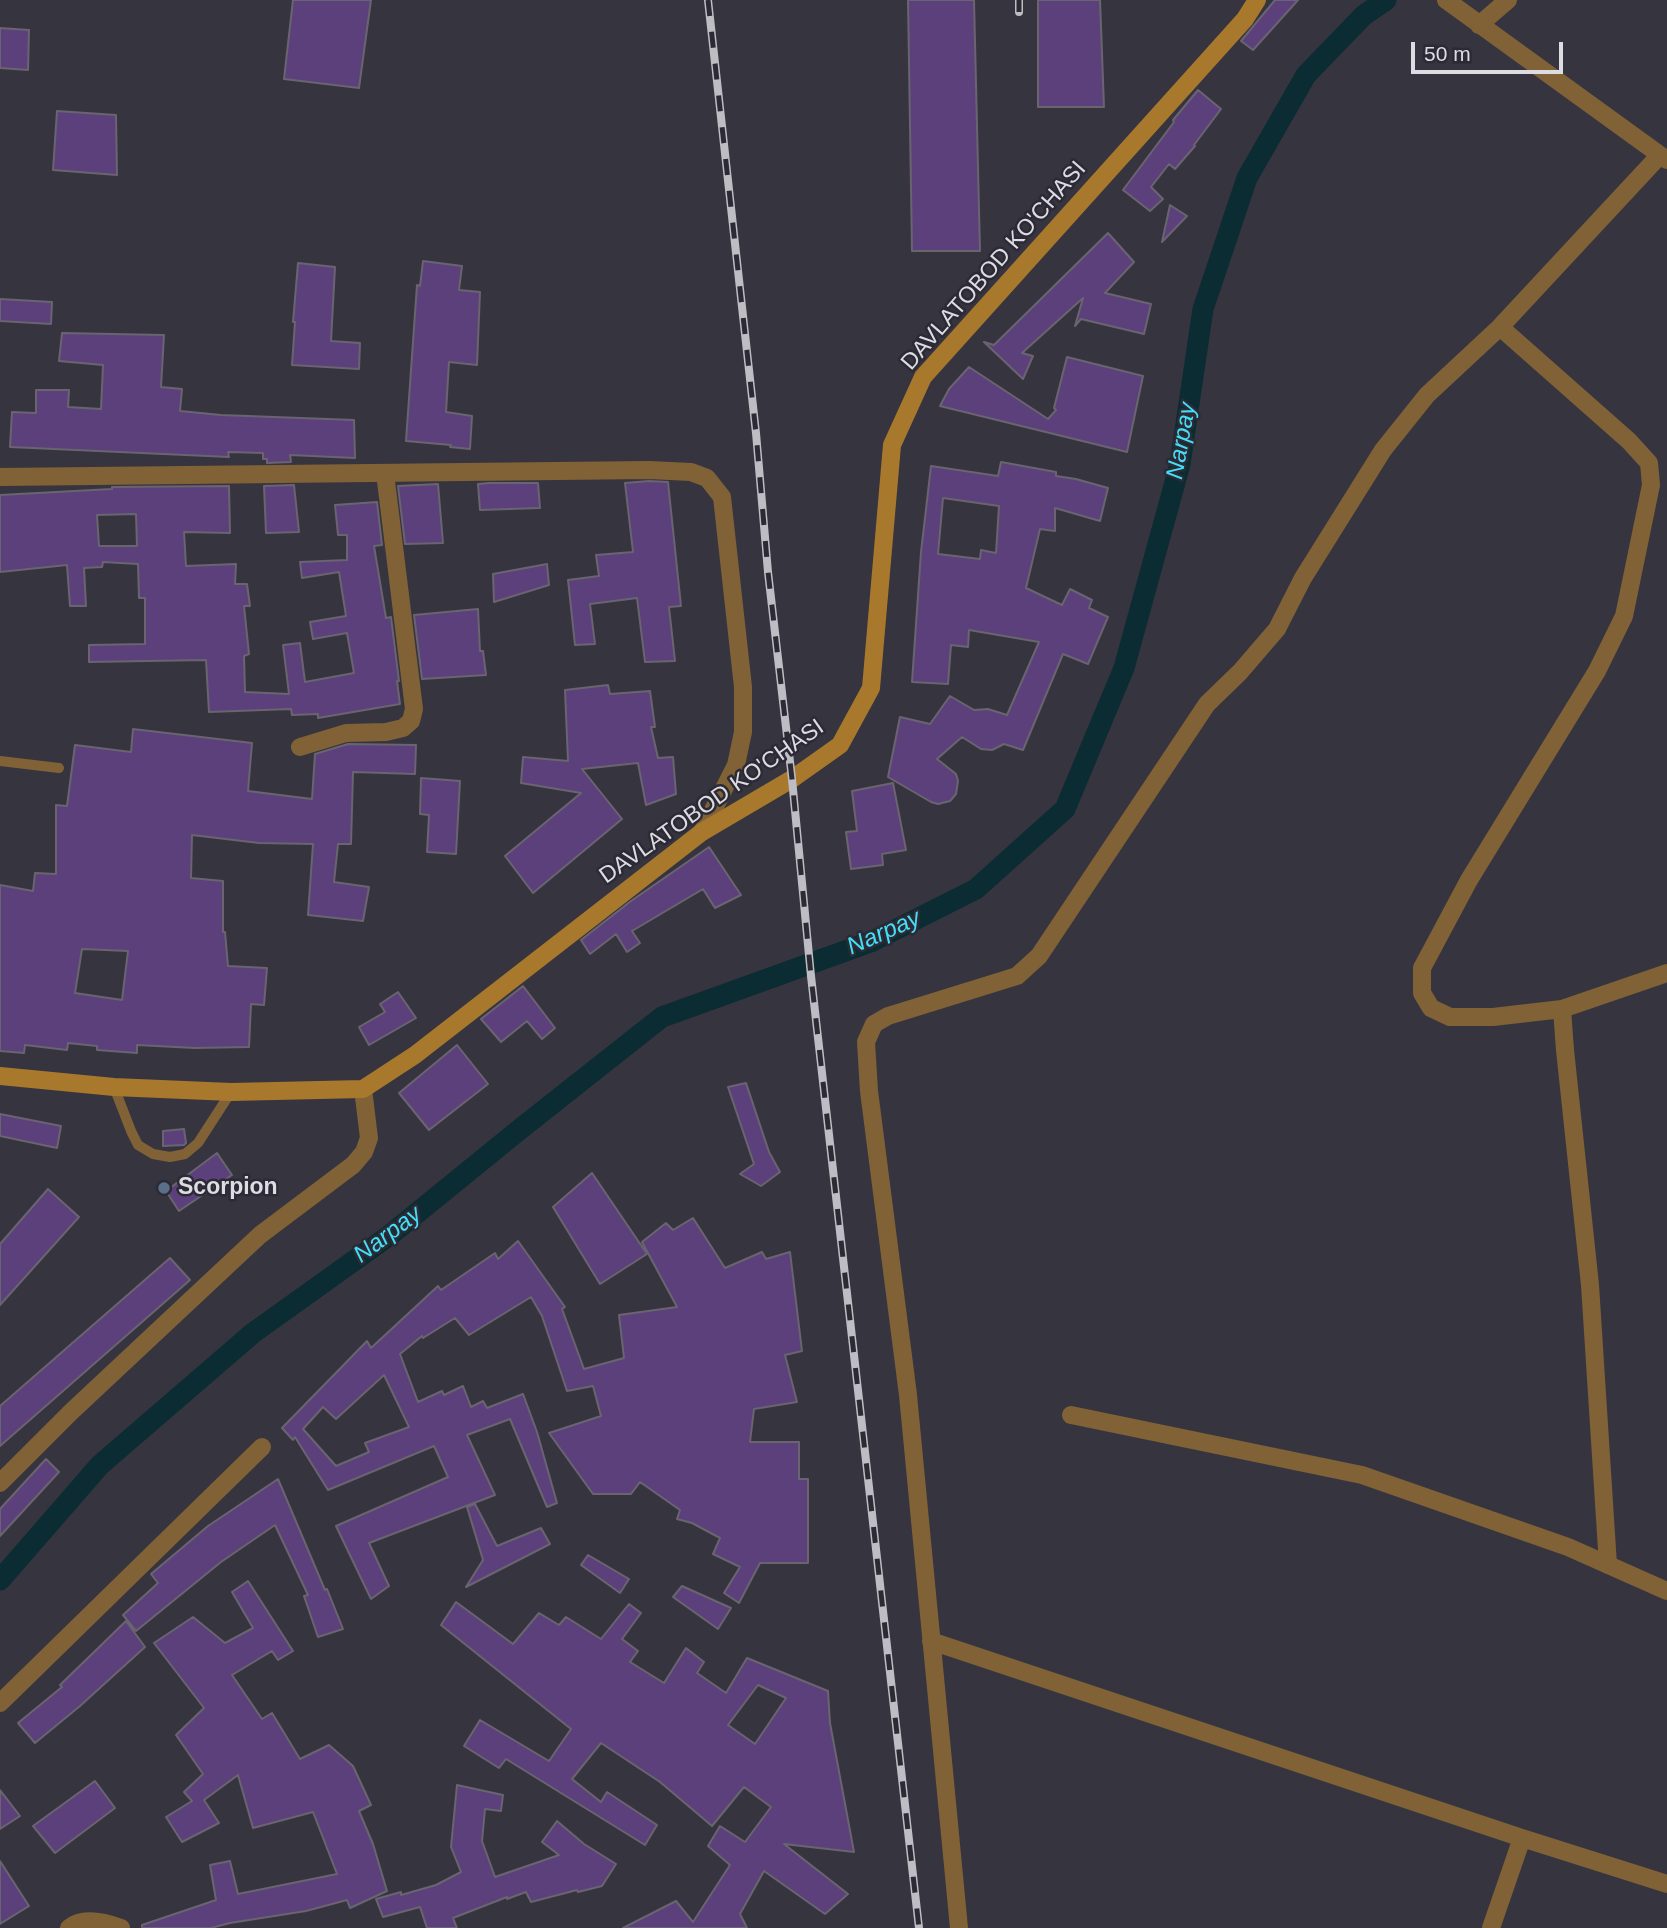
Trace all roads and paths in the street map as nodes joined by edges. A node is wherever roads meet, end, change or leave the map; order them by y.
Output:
1 (1257, 0) edge
2 (1508, 0) edge
3 (1446, 1) edge
4 (1479, 25) junction
5 (1664, 157) edge
6 (1500, 327) junction
7 (385, 473) junction
8 (0, 477) edge
9 (300, 747) dead end
10 (0, 761) edge
11 (59, 768) dead end
12 (702, 832) junction
13 (1667, 974) edge
14 (1562, 1009) junction
15 (0, 1076) edge
16 (114, 1087) junction
17 (363, 1088) junction
18 (231, 1092) junction
19 (1071, 1415) dead end
20 (262, 1447) dead end
21 (0, 1483) edge
22 (1608, 1565) junction
23 (1667, 1591) edge
24 (931, 1642) junction
25 (0, 1703) edge
26 (1522, 1838) junction
27 (1667, 1884) edge
28 (69, 1928) edge
29 (121, 1928) edge
30 (959, 1928) edge
31 (1491, 1928) edge

1 - 12 street, DAVLATOBOD KO'CHASI
2 - 4 street
3 - 4 street
4 - 5 street
5 - 6 street
6 - 14 street
6 - 24 street
7 - 8 street
7 - 9 street
7 - 12 street
10 - 11 lane
12 - 17 street, DAVLATOBOD KO'CHASI
13 - 14 street
14 - 22 street
15 - 16 street
16 - 18 street
16 - 18 lane
17 - 18 street
17 - 21 street
19 - 22 street
20 - 25 street
22 - 23 street
24 - 26 street
24 - 30 street
26 - 27 street
26 - 31 street
28 - 29 street

